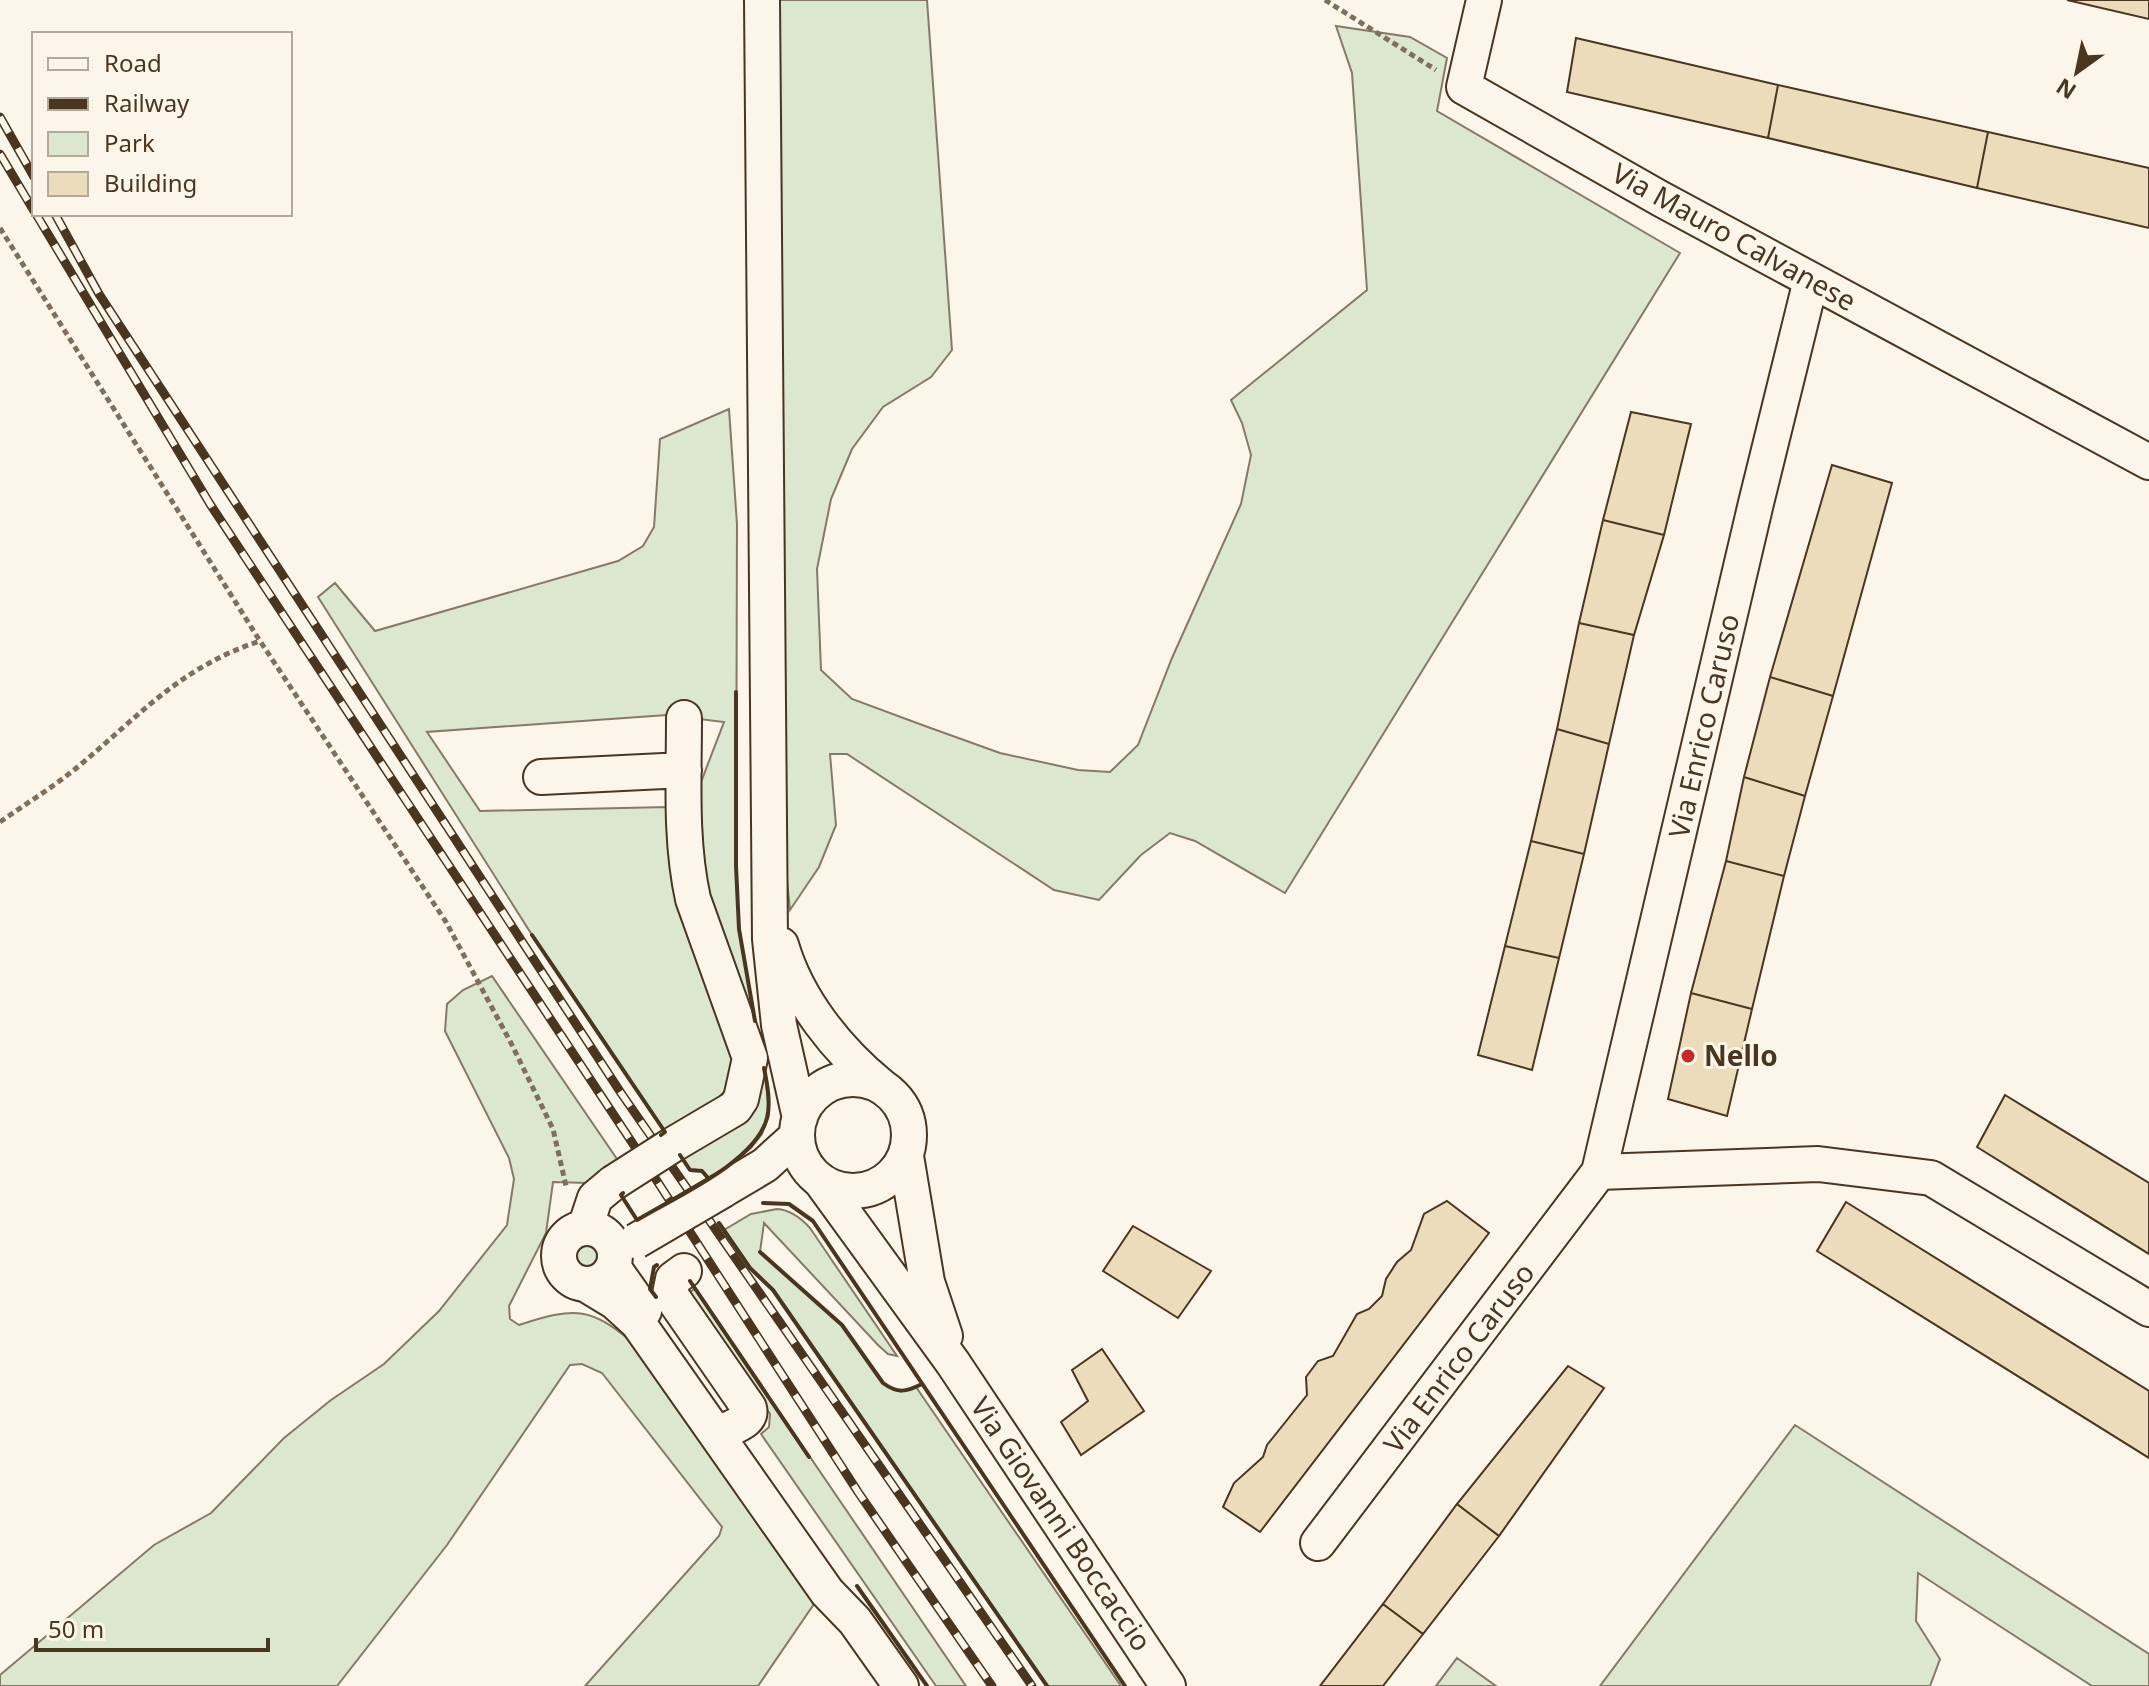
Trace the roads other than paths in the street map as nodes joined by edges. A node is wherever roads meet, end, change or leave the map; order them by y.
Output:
1 (762, 0) edge
2 (1484, 0) edge
3 (1811, 280) junction
4 (2149, 462) edge
5 (684, 718) dead end
6 (684, 770) junction
7 (541, 777) dead end
8 (770, 890) junction
9 (888, 1091) junction
10 (799, 1127) junction
11 (906, 1156) junction
12 (1599, 1172) junction
13 (814, 1174) junction
14 (726, 1196) junction
15 (580, 1229) junction
16 (618, 1260) junction
17 (684, 1271) dead end
18 (2149, 1309) edge
19 (953, 1363) junction
20 (729, 1429) junction
21 (1318, 1543) dead end
22 (855, 1621) junction
23 (901, 1686) edge
24 (1168, 1686) edge

1 - 8 street
2 - 3 street, Via Mauro Calvanese
3 - 4 street, Via Mauro Calvanese
3 - 12 street, Via Enrico Caruso
5 - 6 street
6 - 7 street
6 - 15 street, bridge
8 - 9 street
8 - 10 street
9 - 10 street
9 - 11 street
10 - 13 street
10 - 14 street
11 - 13 street
11 - 19 street, Via Giovanni Boccaccio
12 - 18 street
12 - 21 street, Via Enrico Caruso
13 - 14 street
13 - 19 street, Via Giovanni Boccaccio
14 - 16 street, bridge
15 - 16 street
15 - 16 street
16 - 20 street
16 - 22 street
17 - 20 street
19 - 24 street, Via Giovanni Boccaccio
20 - 22 street
22 - 23 street

